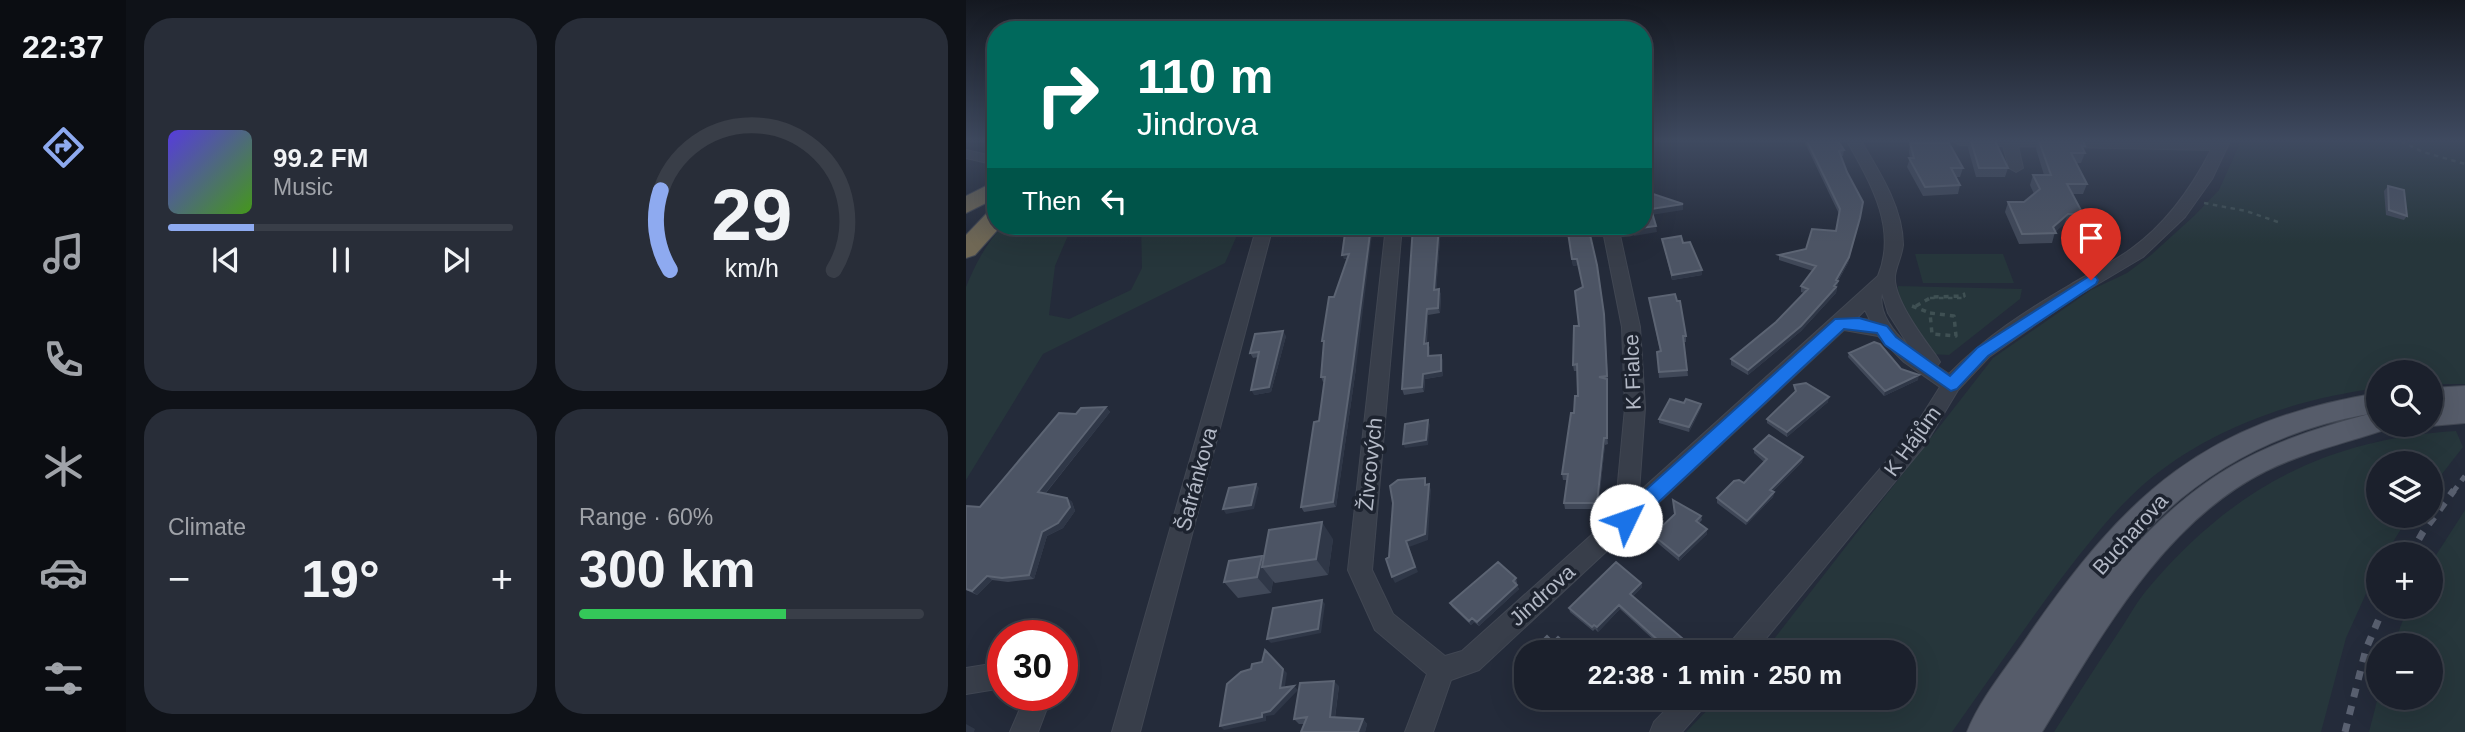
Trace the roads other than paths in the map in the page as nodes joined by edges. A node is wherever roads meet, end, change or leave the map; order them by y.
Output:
1 (1874, 175) edge
2 (2203, 175) edge
3 (987, 199) edge
4 (966, 224) edge
5 (987, 227) edge
6 (1263, 235) edge
7 (1393, 235) edge
8 (1612, 235) edge
9 (966, 250) edge
10 (1886, 277) junction
11 (1871, 292) junction
12 (1840, 323) junction
13 (1882, 330) junction
14 (1947, 382) junction
15 (2465, 396) edge
16 (2443, 397) edge
17 (2366, 406) edge
18 (2465, 413) edge
19 (2443, 415) edge
20 (2366, 425) edge
21 (1626, 520) junction
22 (1749, 640) edge
23 (1442, 670) junction
24 (987, 678) edge
25 (966, 681) edge
26 (1684, 710) edge
27 (1033, 711) edge
28 (1024, 732) edge
29 (1126, 732) edge
30 (1419, 732) edge
31 (1664, 732) edge
32 (1984, 732) edge
33 (2022, 732) edge

1 - 10 street
2 - 14 street, K Hájům
3 - 4 highway
5 - 9 highway
6 - 29 street, Šafránkova
7 - 23 street, Živcových
8 - 21 street, K Fialce
10 - 11 street, Jindrova
10 - 14 street
11 - 12 street, Jindrova
11 - 13 street
12 - 13 street
12 - 21 street, Jindrova
13 - 14 street
14 - 22 street, K Hájům
15 - 16 main road
17 - 32 main road, Bucharova
18 - 19 main road
20 - 33 main road, Bucharova
21 - 23 street, Jindrova
23 - 30 street
24 - 25 street
26 - 31 street
27 - 28 street

